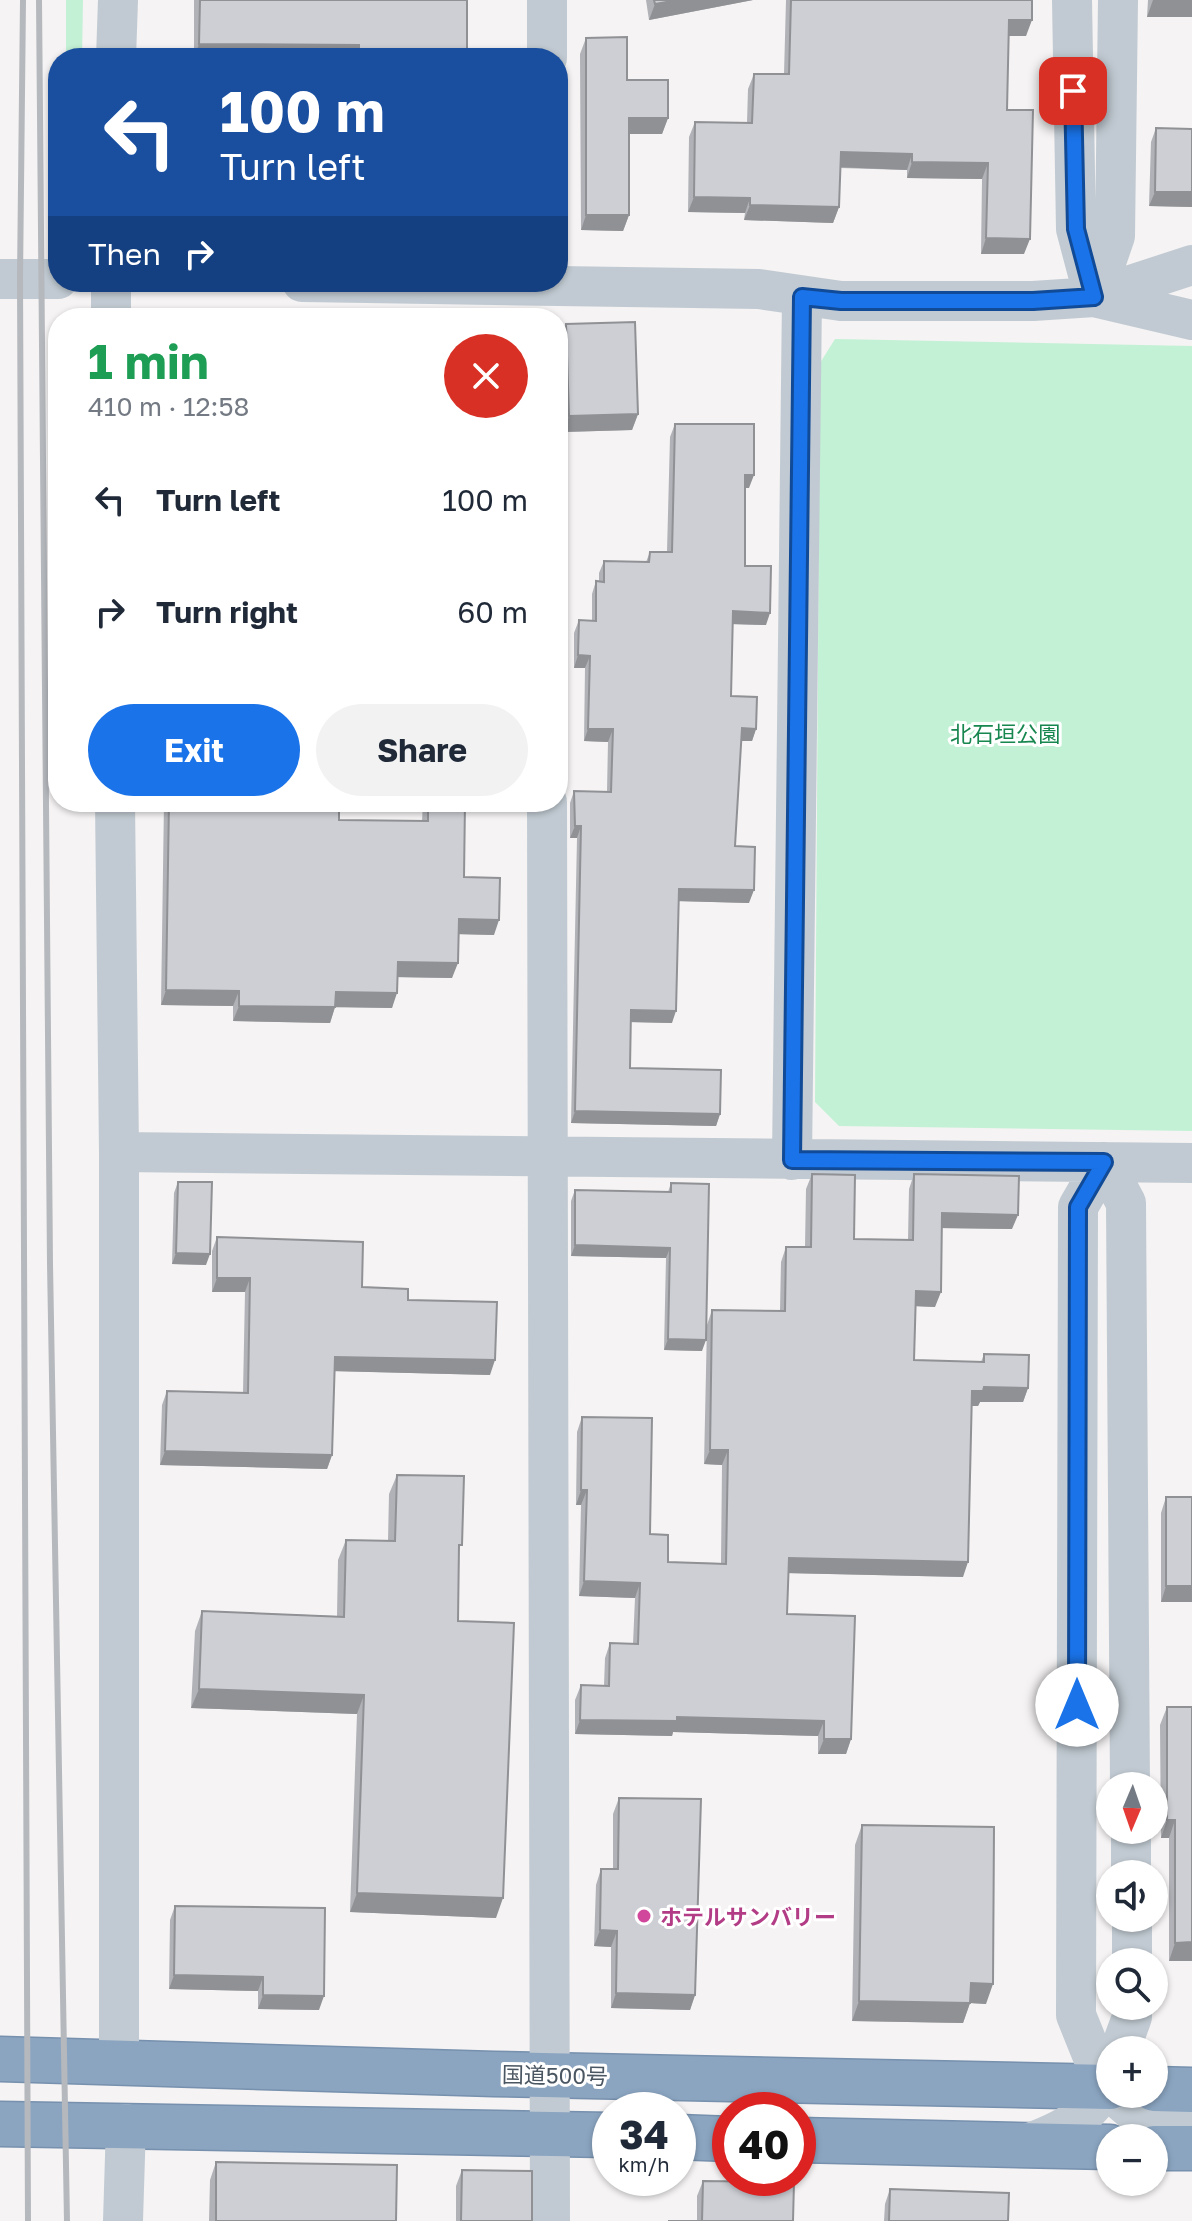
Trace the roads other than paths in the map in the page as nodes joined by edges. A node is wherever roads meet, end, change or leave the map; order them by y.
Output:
1 (118, 0) edge
2 (547, 0) edge
3 (1072, 0) edge
4 (1118, 0) edge
5 (116, 48) edge
6 (547, 48) edge
7 (1192, 265) edge
8 (0, 279) edge
9 (48, 279) edge
10 (490, 292) edge
11 (547, 295) edge
12 (802, 297) junction
13 (1094, 297) junction
14 (1192, 320) edge
15 (115, 812) edge
16 (547, 812) edge
17 (119, 1152) junction
18 (548, 1157) junction
19 (792, 1160) junction
20 (1104, 1162) junction
21 (1192, 1163) edge
22 (1130, 1772) edge
23 (1096, 2053) edge
24 (0, 2059) edge
25 (119, 2063) junction
26 (548, 2075) junction
27 (1096, 2081) edge
28 (1168, 2089) edge
29 (1192, 2090) edge
30 (1096, 2100) edge
31 (1131, 2108) edge
32 (1192, 2122) edge
33 (0, 2124) edge
34 (126, 2124) junction
35 (548, 2134) junction
36 (592, 2135) edge
37 (816, 2140) edge
38 (1020, 2146) junction
39 (1096, 2147) edge
40 (1168, 2148) edge
41 (1192, 2148) edge
42 (123, 2221) edge
43 (550, 2221) edge

1 - 5 street
2 - 6 street
3 - 13 street
4 - 13 street
7 - 13 street
8 - 9 street
10 - 11 street
11 - 12 street
12 - 13 street
12 - 19 street
13 - 14 street
15 - 17 street
16 - 18 street
17 - 18 street
17 - 25 street
18 - 19 street
18 - 26 street
19 - 20 street
20 - 21 street
20 - 22 street
20 - 23 street
24 - 25 highway, 国道500号
25 - 26 highway, 国道500号
26 - 27 highway, 国道500号
26 - 35 street
28 - 29 highway
30 - 38 street
31 - 32 street
33 - 34 highway
34 - 35 highway
34 - 42 street
35 - 36 highway
35 - 43 street
37 - 38 highway
38 - 39 highway
40 - 41 highway

